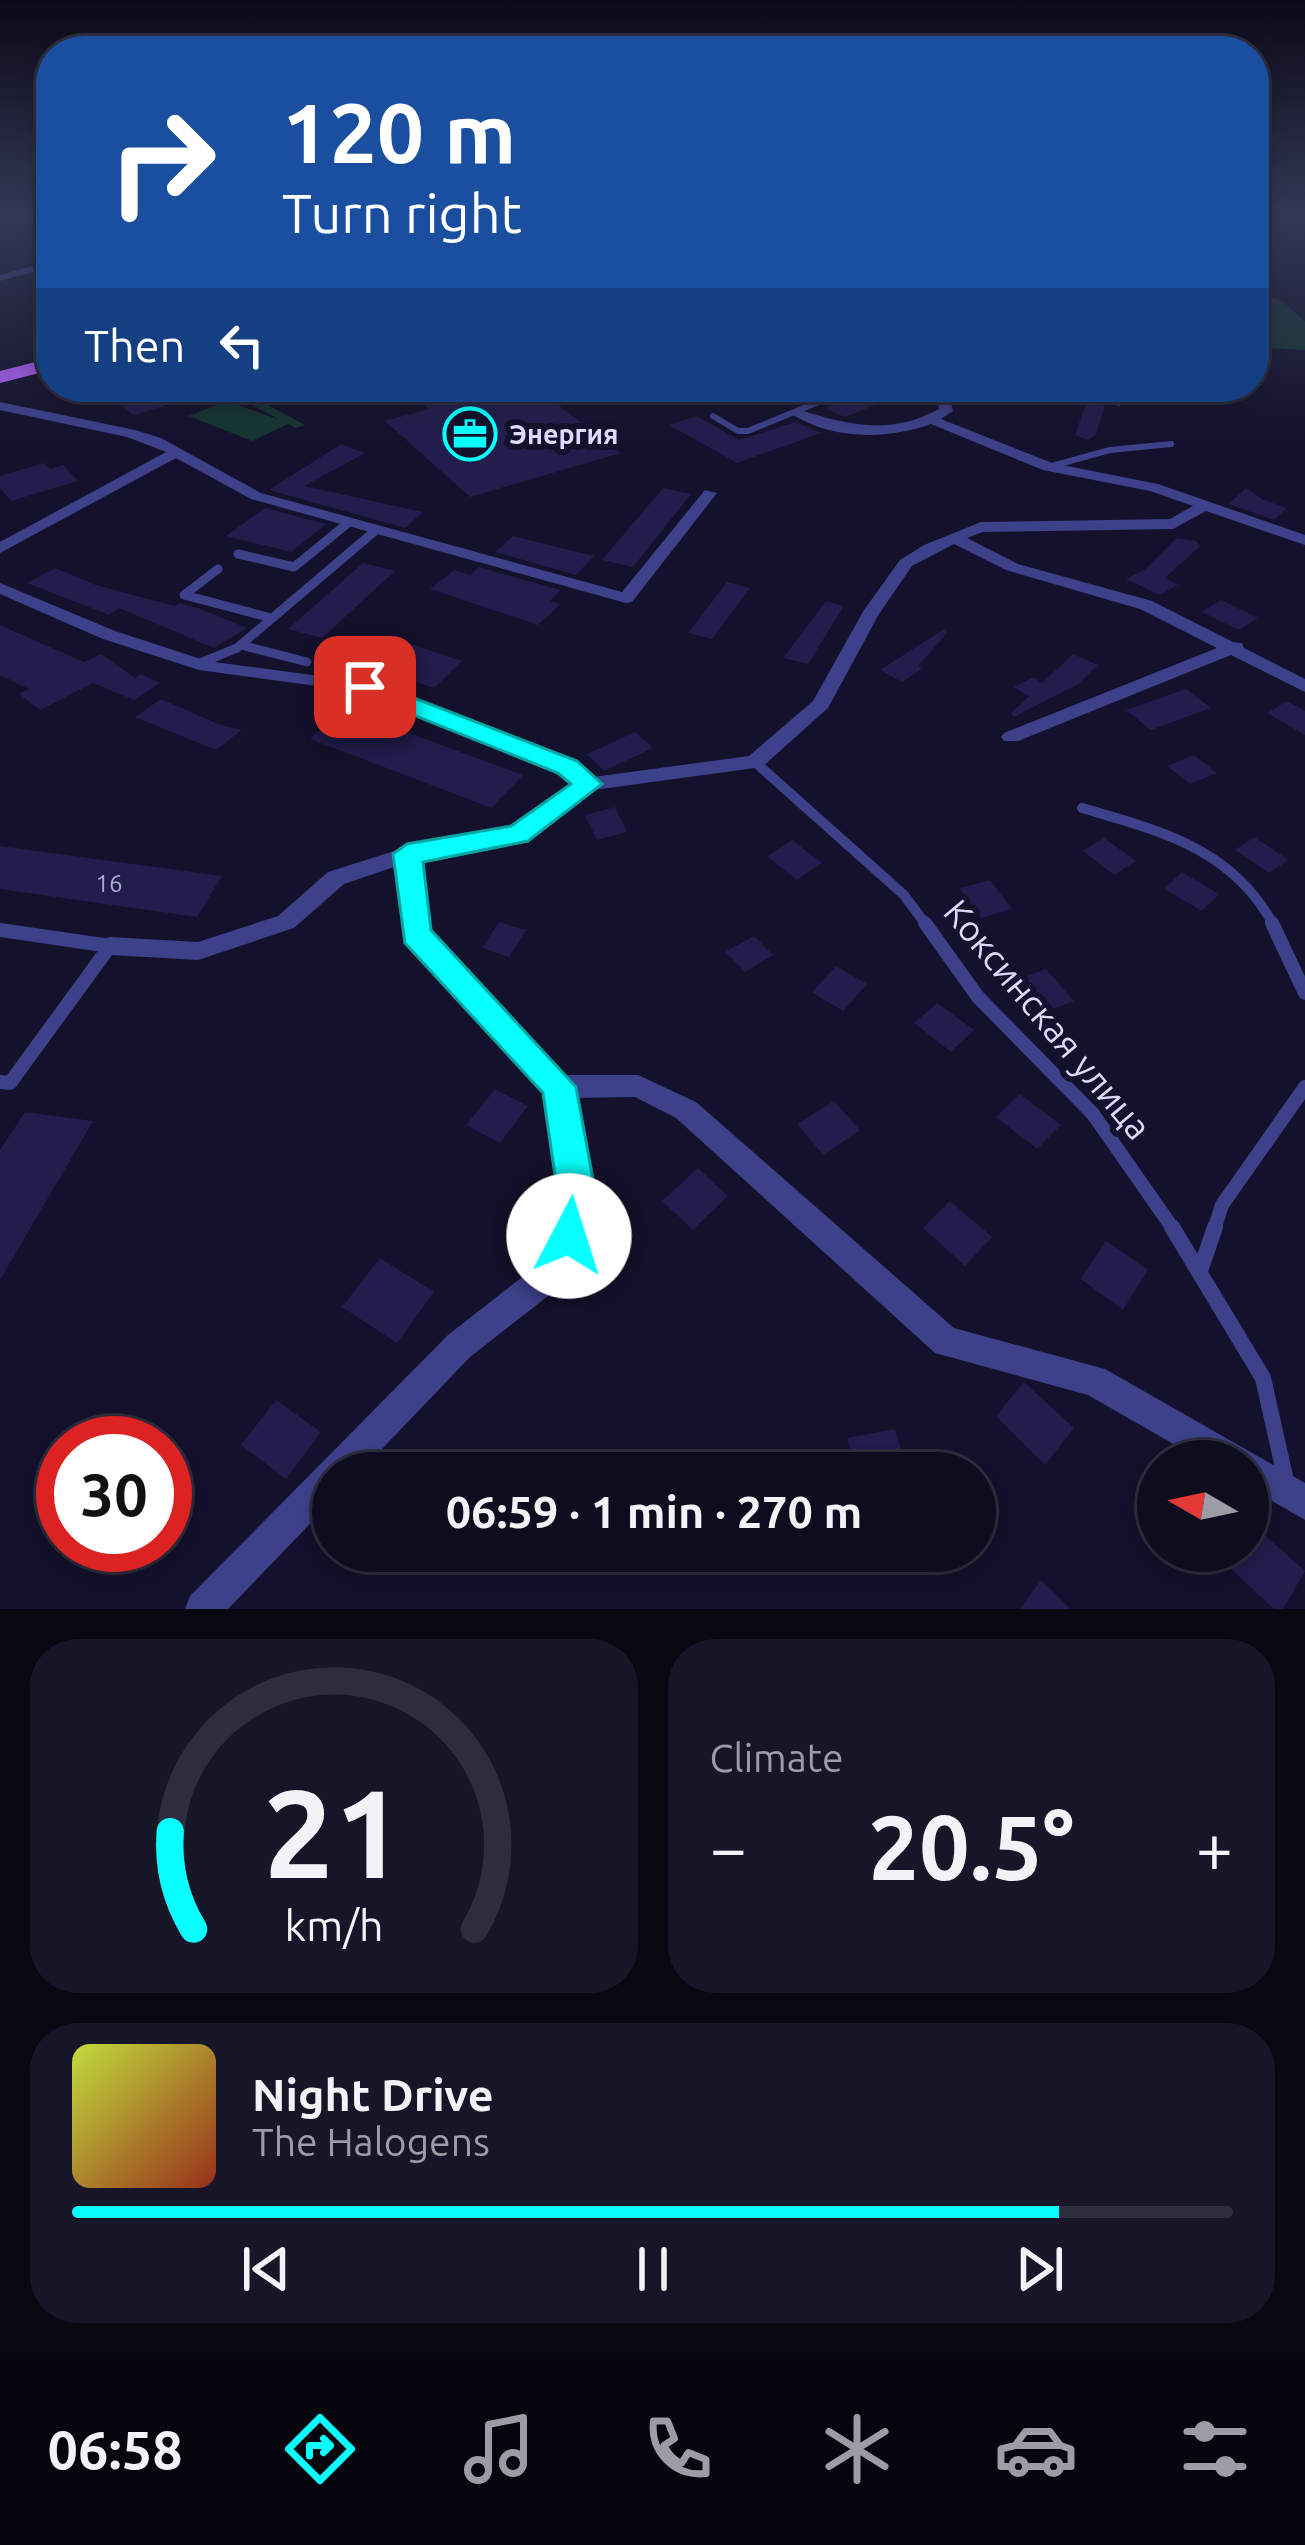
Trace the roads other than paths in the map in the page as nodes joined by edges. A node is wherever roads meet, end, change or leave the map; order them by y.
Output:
1 (36, 368) edge
2 (0, 377) edge
3 (813, 402) edge
4 (945, 402) edge
5 (0, 406) edge
6 (797, 413) junction
7 (713, 416) dead end
8 (932, 420) junction
9 (1171, 444) dead end
10 (176, 452) junction
11 (1048, 466) junction
12 (710, 493) dead end
13 (1203, 506) junction
14 (348, 523) junction
15 (376, 530) junction
16 (954, 538) junction
17 (1305, 540) edge
18 (0, 548) edge
19 (238, 554) dead end
20 (218, 569) dead end
21 (0, 588) edge
22 (272, 618) junction
23 (242, 644) junction
24 (1236, 647) junction
25 (307, 662) dead end
26 (198, 664) junction
27 (1305, 686) edge
28 (1011, 737) dead end
29 (755, 762) junction
30 (589, 784) junction
31 (1082, 808) dead end
32 (407, 854) junction
33 (0, 930) edge
34 (110, 946) junction
35 (1305, 993) edge
36 (5, 1083) edge
37 (559, 1087) junction
38 (1305, 1088) edge
39 (0, 1098) edge
40 (1202, 1268) junction
41 (1199, 1440) edge
42 (355, 1452) edge
43 (1269, 1480) edge
44 (312, 1497) edge
45 (1297, 1497) edge
46 (203, 1609) edge

1 - 2 main road
3 - 6 lane
4 - 8 street
5 - 10 street
6 - 7 lane
6 - 8 street
8 - 11 street
9 - 11 lane
10 - 14 street
10 - 18 street
11 - 13 street
12 - 15 street
13 - 16 street
13 - 17 street
14 - 15 street
14 - 19 lane
15 - 22 lane
16 - 24 street
16 - 29 street
20 - 22 lane
21 - 26 street
22 - 23 lane
23 - 25 lane
23 - 26 lane
24 - 27 street
24 - 28 street
26 - 30 street
29 - 30 street
29 - 40 lane, Коксинская улица
30 - 32 street
31 - 35 lane
32 - 34 street
32 - 37 street
33 - 34 lane
34 - 36 lane
36 - 39 lane
37 - 41 street
37 - 42 street
38 - 40 lane
40 - 45 lane, Коксинская улица
43 - 45 street
44 - 46 street

